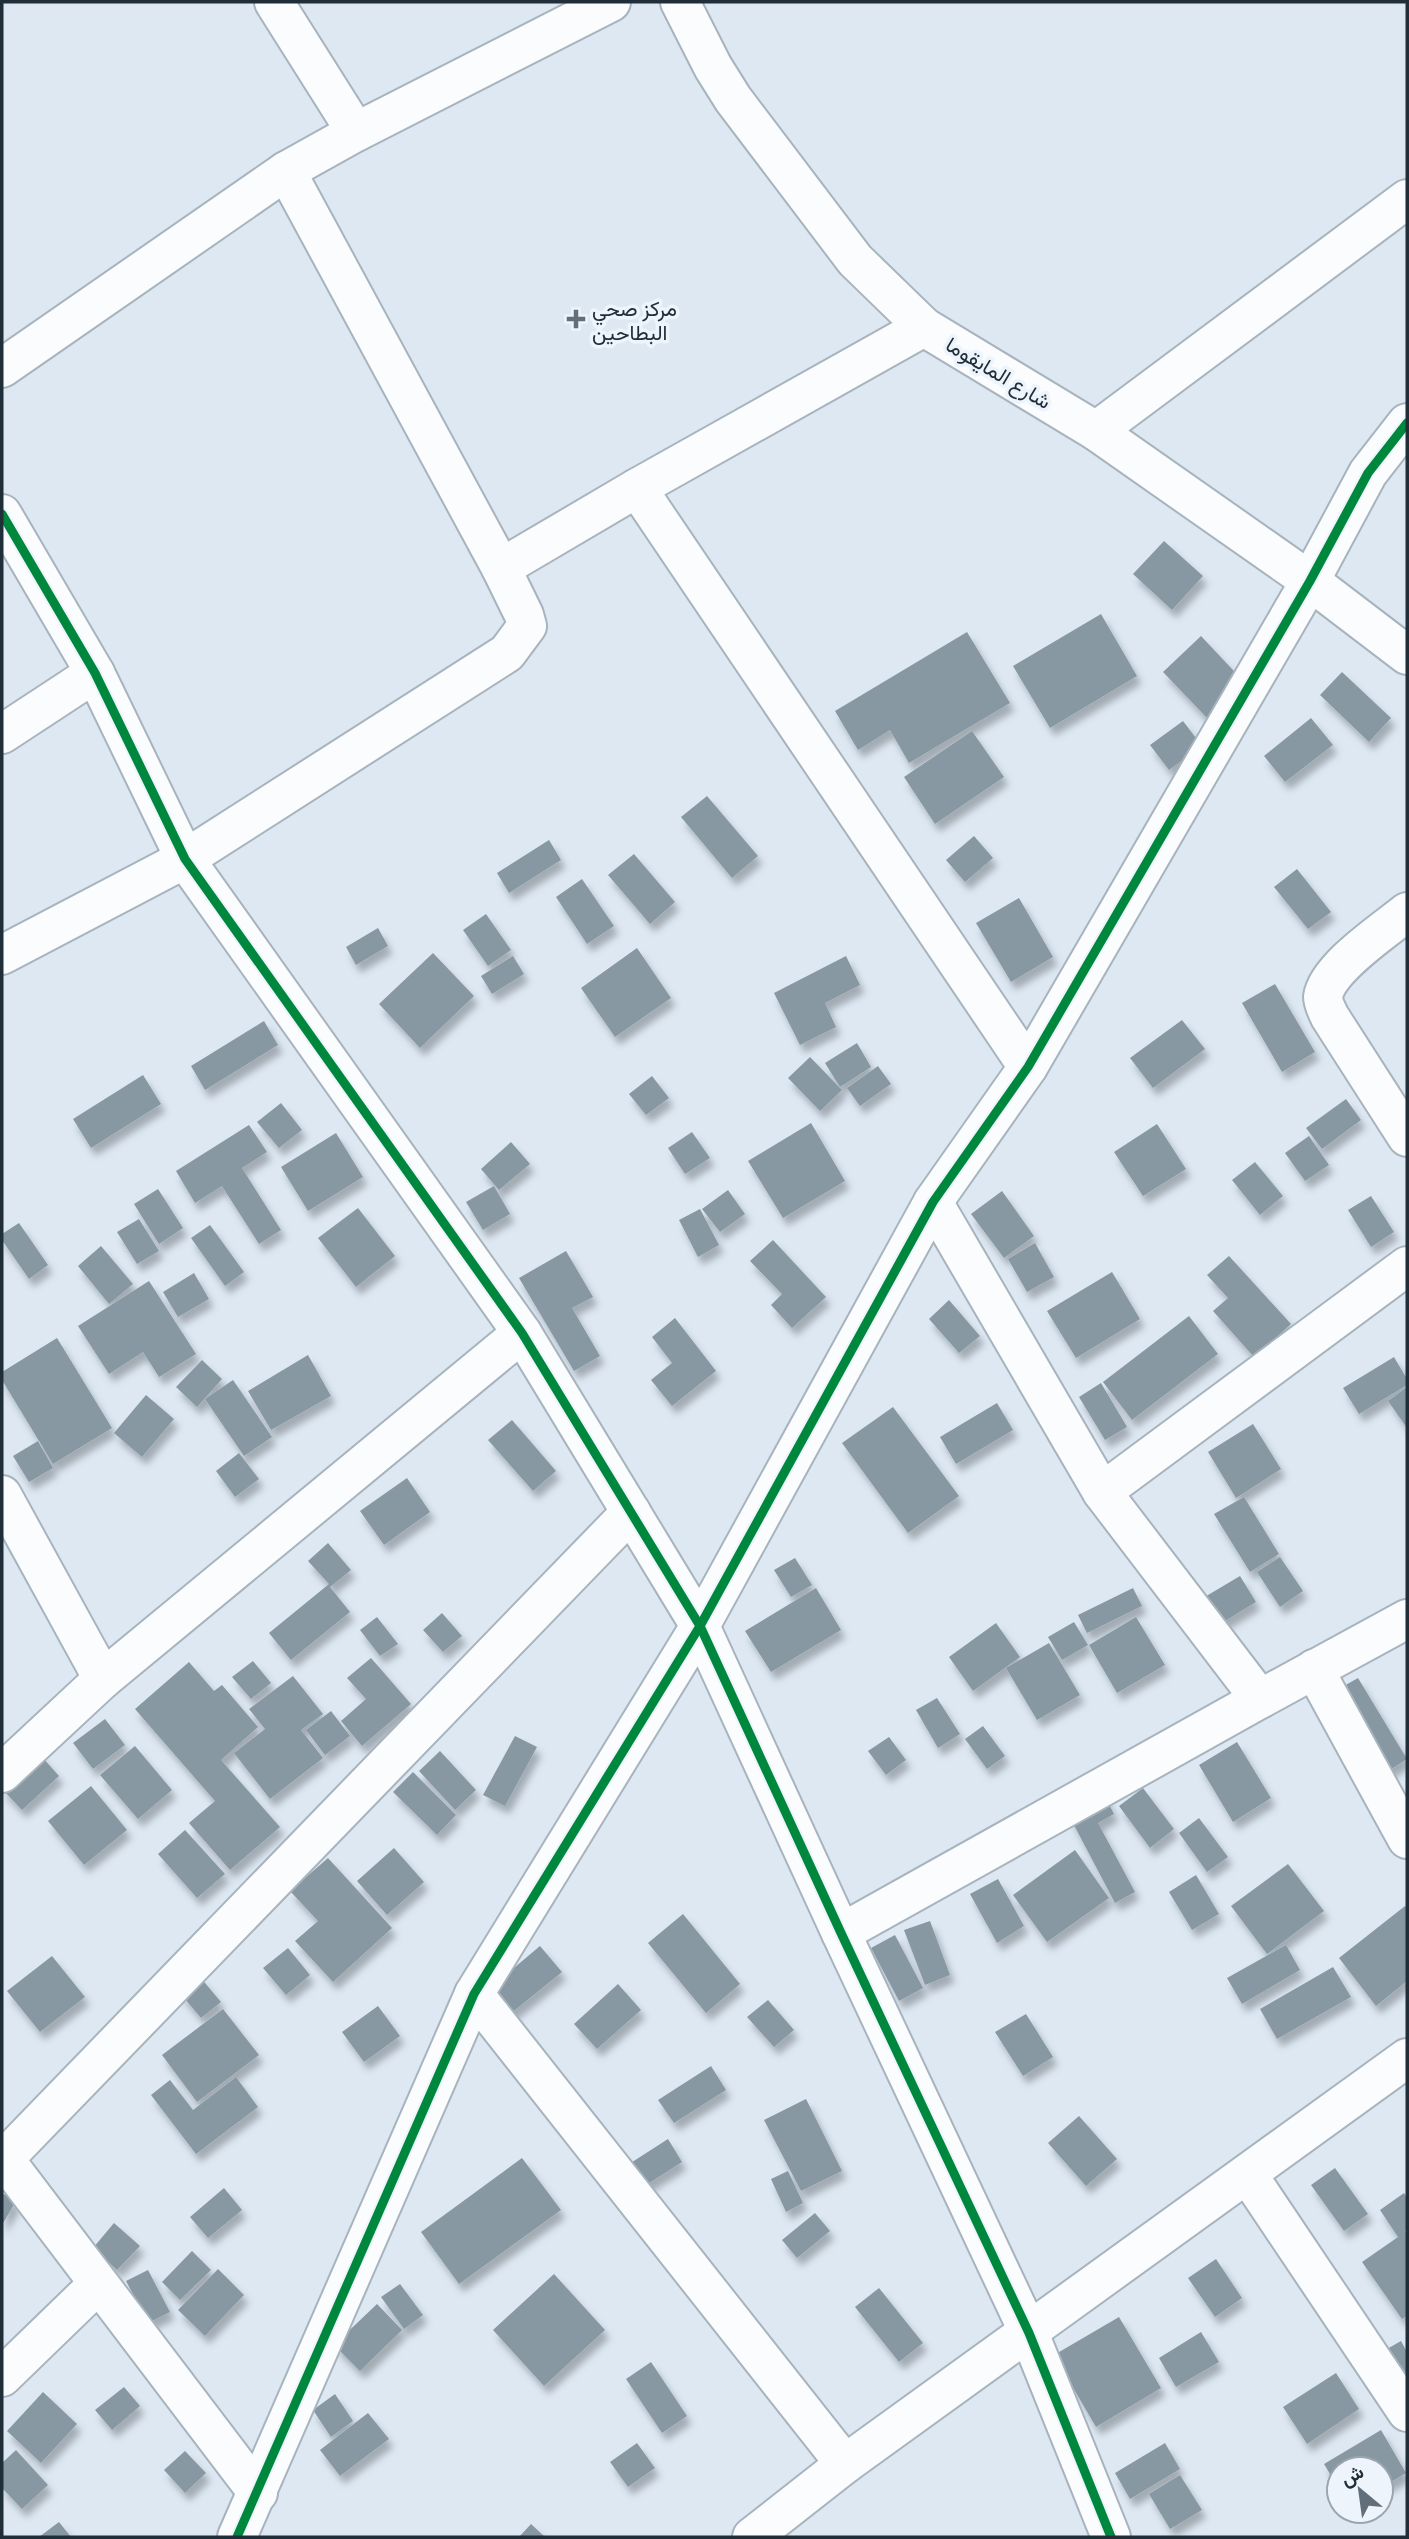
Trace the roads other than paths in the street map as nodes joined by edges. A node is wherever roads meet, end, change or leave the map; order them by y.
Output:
1 (274, 2) edge
2 (611, 2) edge
3 (680, 2) edge
4 (356, 132) junction
5 (286, 172) junction
6 (1407, 199) edge
7 (924, 327) junction
8 (2, 368) edge
9 (1407, 423) edge
10 (1096, 431) junction
11 (638, 488) junction
12 (2, 514) edge
13 (501, 568) junction
14 (1310, 581) junction
15 (1407, 655) edge
16 (94, 673) junction
17 (2, 734) edge
18 (185, 859) junction
19 (1407, 912) edge
20 (2, 955) edge
21 (1028, 1067) junction
22 (1407, 1138) edge
23 (933, 1202) junction
24 (1407, 1266) edge
25 (522, 1333) junction
26 (1102, 1492) junction
27 (2, 1495) edge
28 (631, 1512) junction
29 (1407, 1619) edge
30 (700, 1626) junction
31 (1314, 1669) junction
32 (103, 1679) junction
33 (1259, 1699) junction
34 (2, 1773) edge
35 (1407, 1839) edge
36 (841, 1933) junction
37 (474, 1994) junction
38 (1407, 2058) edge
39 (3, 2159) edge
40 (1248, 2175) junction
41 (98, 2284) junction
42 (1029, 2333) junction
43 (2, 2377) edge
44 (1407, 2412) edge
45 (845, 2464) junction
46 (258, 2493) junction
47 (1097, 2530) edge
48 (237, 2537) edge
49 (752, 2537) edge

1 - 4 street
2 - 4 street
3 - 7 street, شارع المايقوما
4 - 5 street
5 - 8 street
5 - 13 street
6 - 10 street
7 - 10 street, شارع المايقوما
7 - 11 street
9 - 14 street
10 - 14 street, شارع المايقوما
11 - 13 street
11 - 21 street
12 - 16 street
13 - 18 street
14 - 15 street, شارع المايقوما
14 - 21 street
16 - 17 street
16 - 18 street
18 - 20 street
18 - 25 street
19 - 22 street
21 - 23 street
23 - 26 street
23 - 30 street
24 - 26 street
25 - 28 street
25 - 32 street
26 - 33 street
27 - 32 street
28 - 30 street
28 - 39 street
29 - 31 street
30 - 36 street
30 - 37 street
31 - 33 street
31 - 35 street
32 - 34 street
33 - 36 street
36 - 42 street
37 - 45 street
37 - 46 street
38 - 40 street
39 - 41 street
40 - 42 street
40 - 44 street
41 - 43 street
41 - 46 street
42 - 45 street
42 - 47 street
45 - 49 street
46 - 48 street

